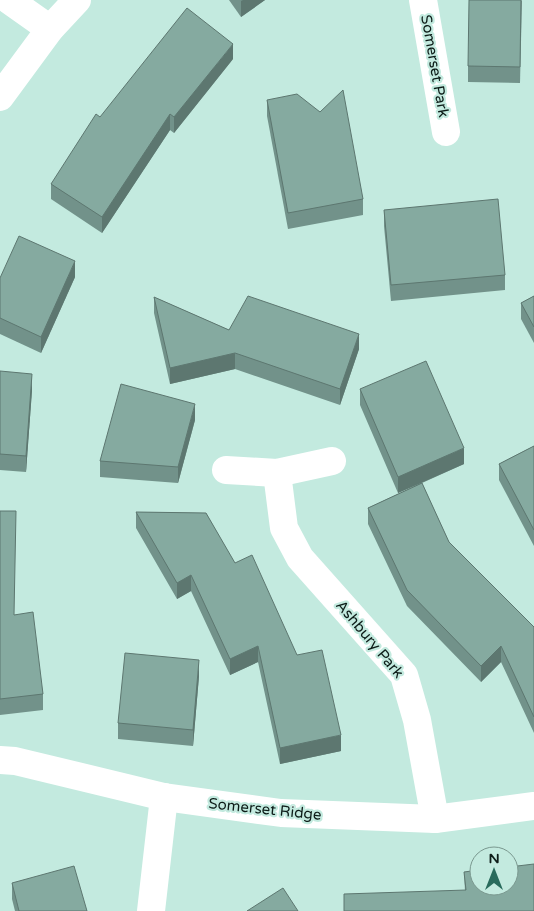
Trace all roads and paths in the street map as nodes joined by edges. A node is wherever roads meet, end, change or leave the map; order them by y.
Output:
1 (9, 0) edge
2 (77, 0) edge
3 (423, 0) edge
4 (50, 29) junction
5 (0, 98) edge
6 (446, 132) dead end
7 (332, 461) dead end
8 (226, 470) dead end
9 (278, 472) junction
10 (0, 760) edge
11 (164, 797) junction
12 (534, 806) edge
13 (435, 819) junction
14 (151, 911) edge

1 - 4 street
2 - 4 street
3 - 6 street, Somerset Park
4 - 5 street
7 - 9 street
8 - 9 street
9 - 13 street, Ashbury Park
10 - 11 street, Somerset Ridge
11 - 13 street, Somerset Ridge
11 - 14 street
12 - 13 street, Somerset Ridge

